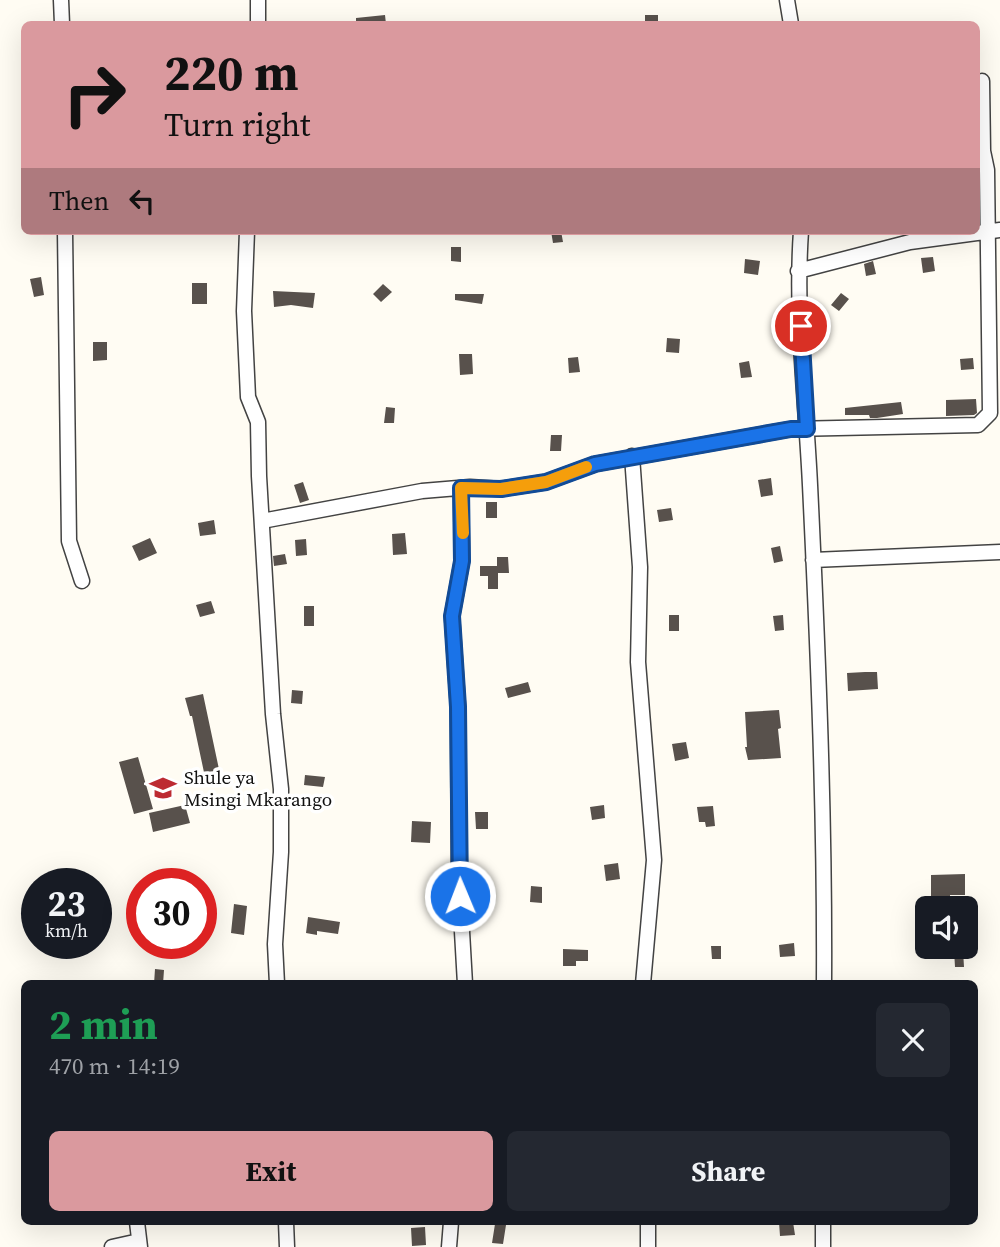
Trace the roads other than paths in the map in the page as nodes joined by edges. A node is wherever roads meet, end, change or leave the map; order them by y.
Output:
1 (61, 0) edge
2 (258, 0) edge
3 (787, 0) edge
4 (62, 21) edge
5 (258, 21) edge
6 (790, 21) edge
7 (982, 81) dead end
8 (994, 230) edge
9 (65, 235) edge
10 (247, 235) edge
11 (801, 235) edge
12 (959, 235) edge
13 (798, 271) junction
14 (995, 381) edge
15 (807, 429) junction
16 (632, 456) junction
17 (461, 488) junction
18 (261, 521) junction
19 (1000, 552) edge
20 (813, 560) junction
21 (82, 581) dead end
22 (277, 980) edge
23 (465, 980) edge
24 (643, 980) edge
25 (824, 980) edge
26 (137, 1225) edge
27 (286, 1225) edge
28 (451, 1225) edge
29 (648, 1225) edge
30 (823, 1225) edge
31 (139, 1244) edge
32 (112, 1247) edge
33 (287, 1247) edge
34 (449, 1247) edge
35 (648, 1247) edge
36 (823, 1247) edge

1 - 4 street
2 - 5 street
3 - 6 street
7 - 8 street
8 - 14 street
9 - 21 street
10 - 18 street
11 - 13 street
12 - 13 street
13 - 15 street
14 - 15 street
15 - 16 street
15 - 20 street
16 - 17 street
16 - 24 street
17 - 18 street
17 - 23 street
18 - 22 street
19 - 20 street
20 - 25 street
26 - 31 street
27 - 33 street
28 - 34 street
29 - 35 street
30 - 36 street
31 - 32 street

